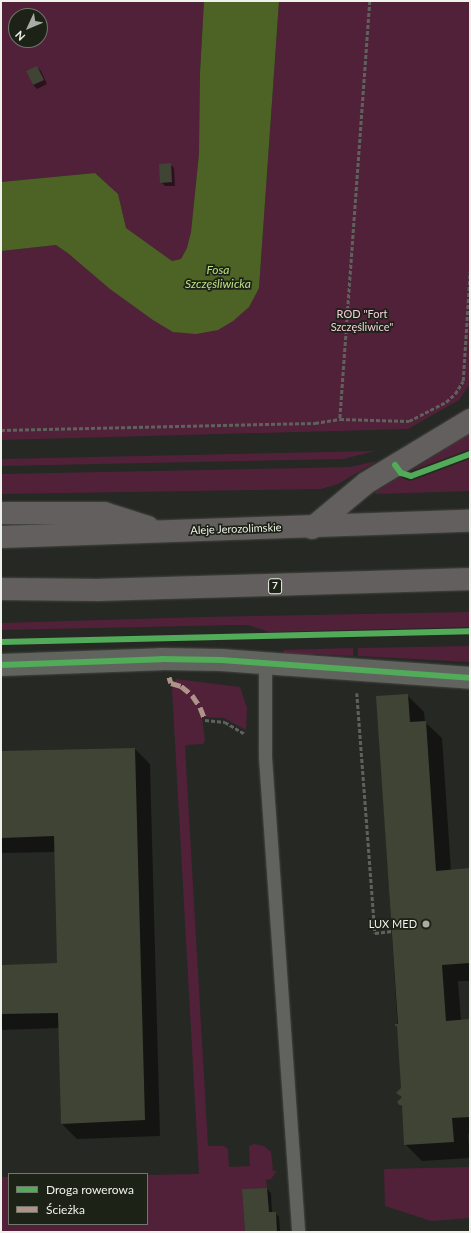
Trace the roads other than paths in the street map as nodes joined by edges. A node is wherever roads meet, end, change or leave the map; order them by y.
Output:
1 (470, 420) edge
2 (1, 513) edge
3 (470, 521) edge
4 (312, 528) junction
5 (163, 532) junction
6 (1, 537) edge
7 (464, 581) edge
8 (1, 590) edge
9 (99, 590) junction
10 (1, 601) edge
11 (265, 664) junction
12 (1, 665) edge
13 (470, 678) edge
14 (298, 1232) edge

1 - 4 main road
2 - 5 main road
3 - 4 main road, Aleje Jerozolimskie
4 - 5 main road, Aleje Jerozolimskie
5 - 6 main road, Aleje Jerozolimskie
7 - 9 main road, 7
8 - 9 main road, 7
9 - 10 main road
11 - 12 street
11 - 13 street
11 - 14 lane

